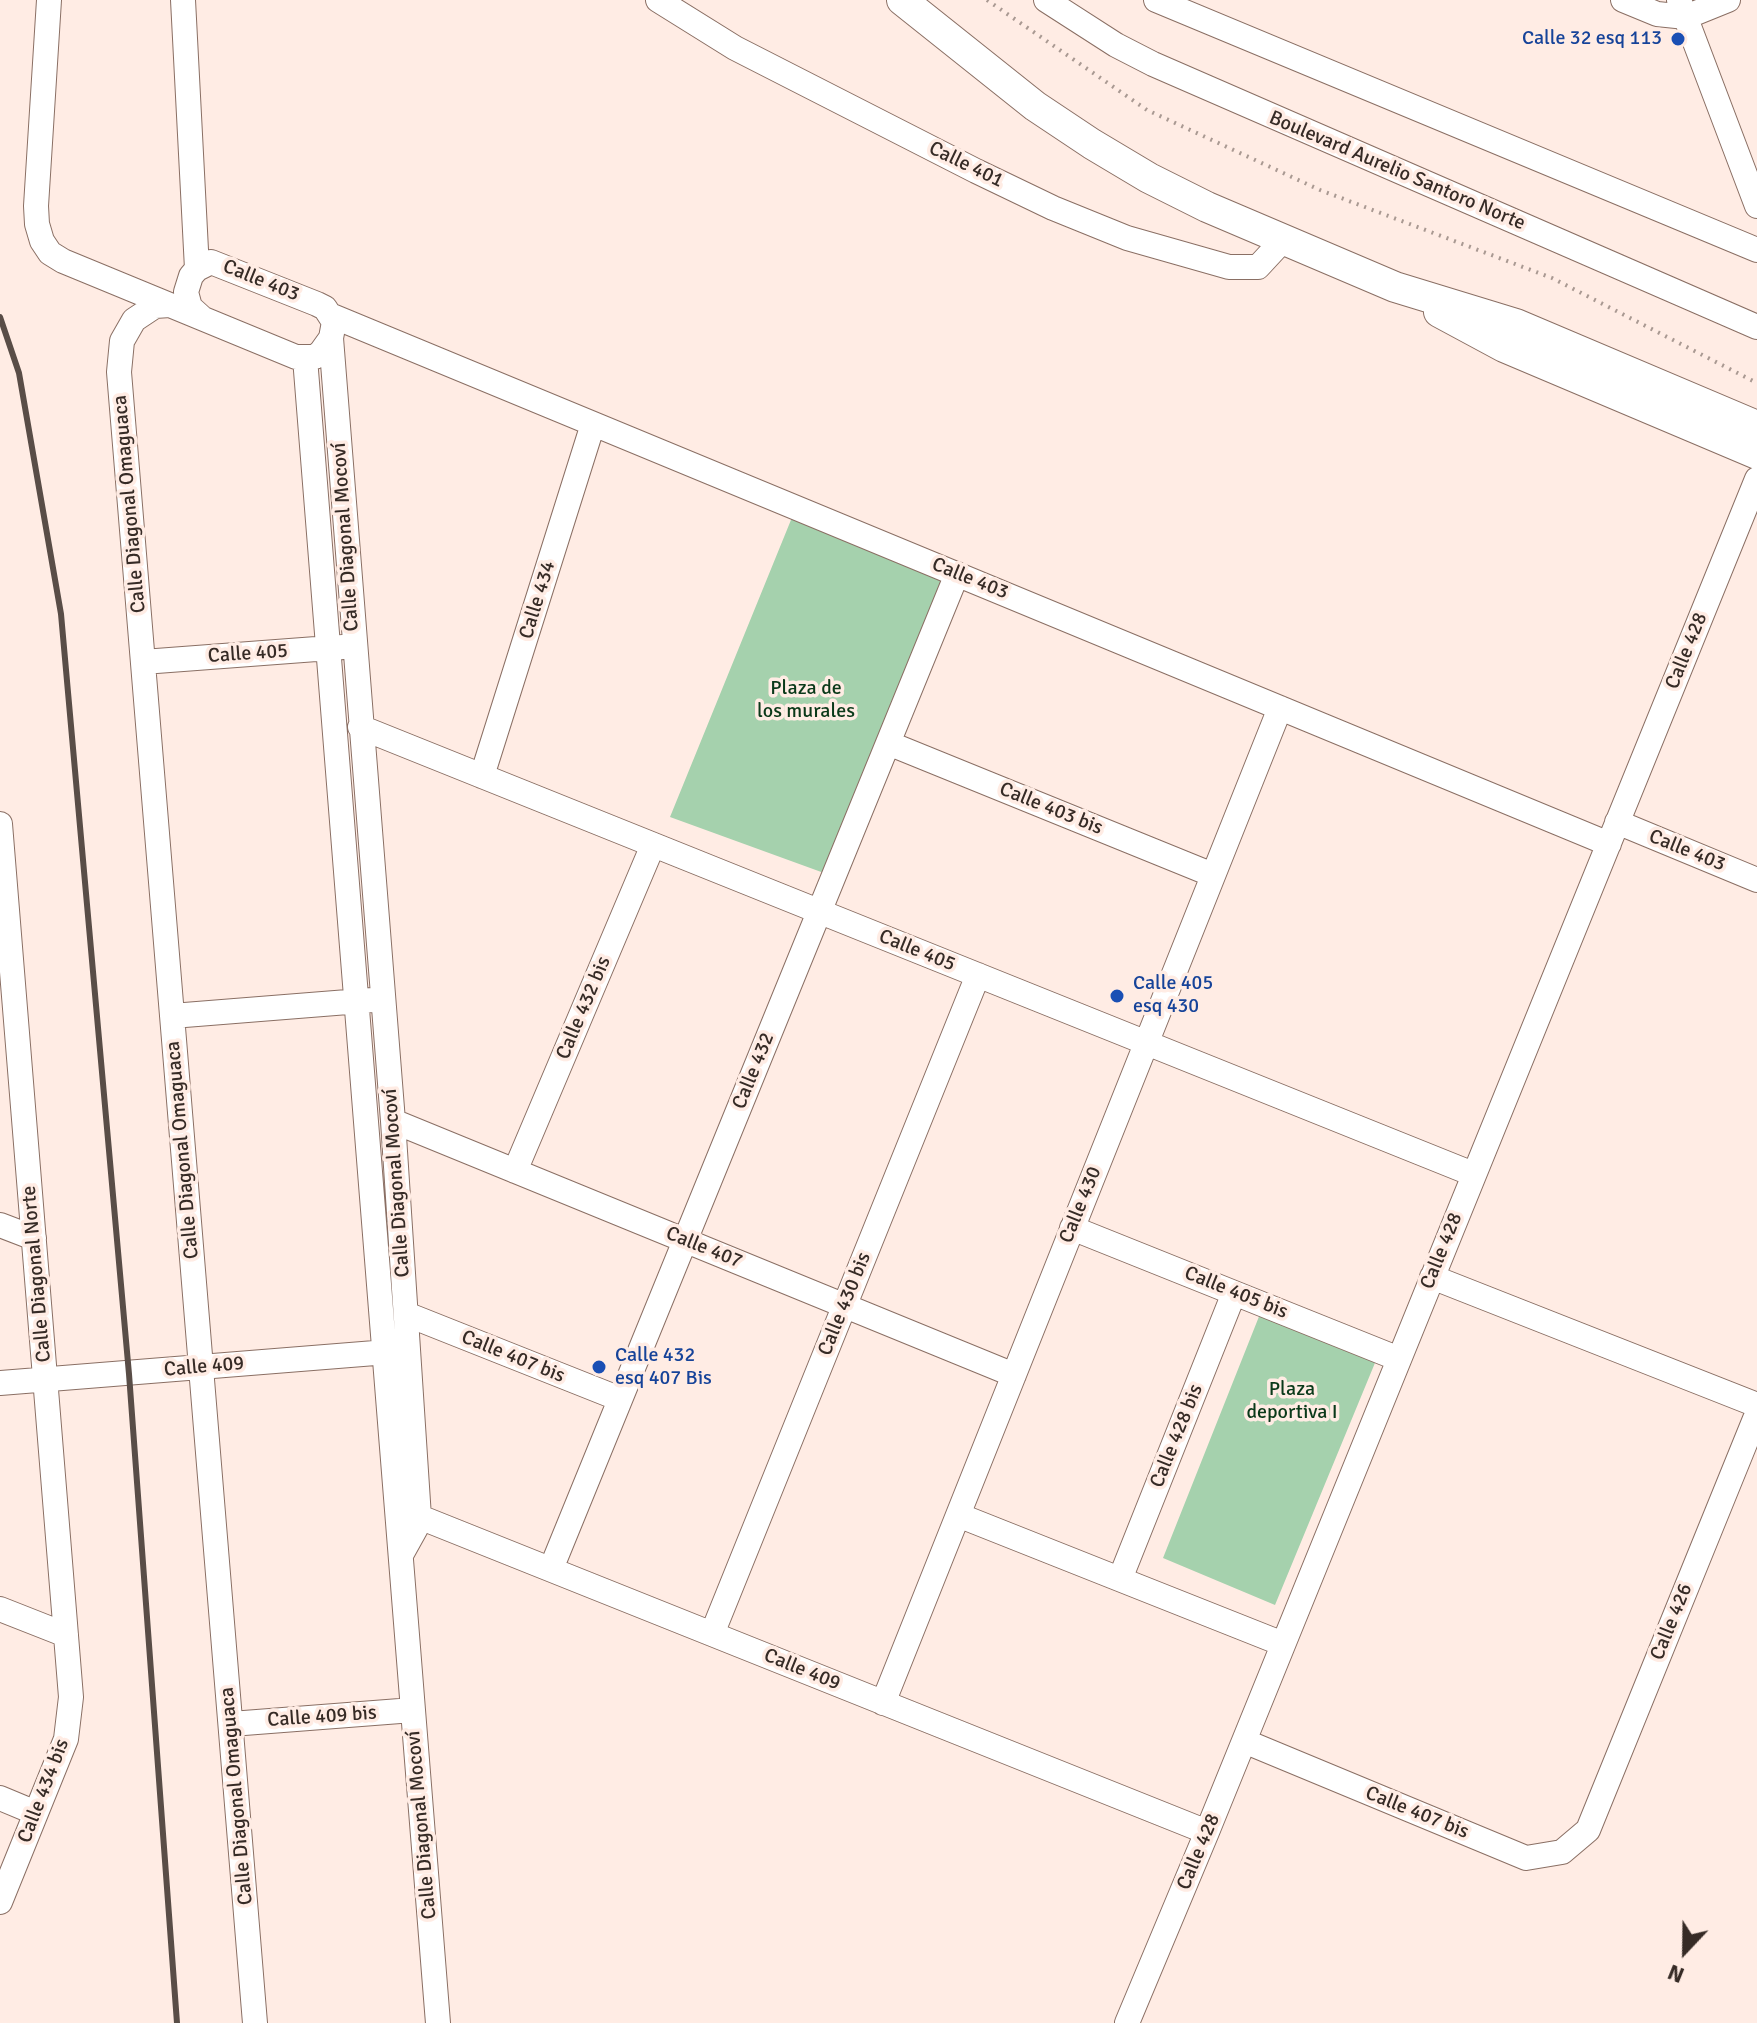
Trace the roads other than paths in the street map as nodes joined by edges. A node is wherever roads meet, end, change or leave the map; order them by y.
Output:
1 (49, 0) edge
2 (183, 0) edge
3 (658, 0) edge
4 (902, 0) edge
5 (1046, 0) edge
6 (1156, 0) edge
7 (1623, 0) edge
8 (1728, 0) edge
9 (1682, 9) edge
10 (1757, 206) edge
11 (1283, 240) junction
12 (1757, 250) edge
13 (197, 269) junction
14 (1395, 287) junction
15 (170, 305) junction
16 (201, 317) junction
17 (331, 327) junction
18 (1757, 327) edge
19 (305, 358) junction
20 (593, 424) junction
21 (1757, 426) edge
22 (1757, 454) edge
23 (1757, 479) edge
24 (957, 574) junction
25 (354, 646) junction
26 (329, 648) junction
27 (143, 662) junction
28 (1280, 708) junction
29 (360, 727) junction
30 (888, 743) junction
31 (482, 776) junction
32 (0, 824) edge
33 (1613, 833) junction
34 (653, 845) junction
35 (1213, 875) junction
36 (1757, 880) edge
37 (819, 911) junction
38 (978, 975) junction
39 (383, 999) junction
40 (357, 1001) junction
41 (172, 1016) junction
42 (9, 1037) edge
43 (1146, 1043) junction
44 (393, 1121) junction
45 (515, 1171) junction
46 (1473, 1174) junction
47 (0, 1225) edge
48 (1072, 1228) junction
49 (34, 1238) junction
50 (685, 1240) junction
51 (1432, 1277) junction
52 (1234, 1293) junction
53 (845, 1305) junction
54 (406, 1314) junction
55 (397, 1351) junction
56 (1399, 1359) junction
57 (201, 1368) junction
58 (1014, 1375) junction
59 (45, 1380) junction
60 (0, 1383) edge
61 (620, 1399) junction
62 (1757, 1405) edge
63 (1757, 1414) edge
64 (408, 1512) junction
65 (958, 1515) junction
66 (551, 1569) junction
67 (1120, 1579) junction
68 (0, 1609) edge
69 (712, 1634) junction
70 (66, 1635) junction
71 (1283, 1644) junction
72 (883, 1703) junction
73 (413, 1710) junction
74 (231, 1724) junction
75 (69, 1725) joint
76 (1244, 1741) junction
77 (0, 1798) edge
78 (36, 1813) junction
79 (1588, 1830) joint
80 (1207, 1832) junction
81 (0, 1902) edge
82 (255, 2023) edge
83 (438, 2023) edge
84 (1127, 2023) edge

1 - 15 street
2 - 13 street
3 - 11 street, Calle 401
4 - 11 main road
5 - 18 street, Boulevard Aurelio Santoro Norte
6 - 12 street
7 - 9 street
8 - 9 street
9 - 10 street
11 - 14 main road
13 - 16 street, Calle 403
13 - 17 street, Calle 403
14 - 21 main road
14 - 22 main road
15 - 16 street
15 - 27 street, Calle Diagonal Omaguaca
16 - 19 street
17 - 19 street
17 - 20 street, Calle 403
17 - 25 street, Calle Diagonal Mocoví
19 - 26 street, Calle Diagonal Mocoví
20 - 24 street, Calle 403
20 - 31 street, Calle 434
23 - 33 street, Calle 428
24 - 28 street, Calle 403
24 - 30 street, Calle 432
25 - 26 street, Calle 405
25 - 29 street, Calle Diagonal Mocoví
26 - 27 street, Calle 405
26 - 40 street, Calle Diagonal Mocoví
27 - 41 street, Calle Diagonal Omaguaca
28 - 33 street, Calle 403
28 - 35 street, Calle 430
29 - 31 street, Calle 405
29 - 39 street, Calle Diagonal Mocoví
30 - 35 street, Calle 403 bis
30 - 37 street, Calle 432
31 - 34 street, Calle 405
32 - 42 street, Calle Diagonal Norte
33 - 36 street, Calle 403
33 - 46 street, Calle 428
34 - 37 street, Calle 405
34 - 45 street, Calle 432 bis
35 - 43 street, Calle 430
37 - 38 street, Calle 405
37 - 50 street, Calle 432
38 - 43 street, Calle 405
38 - 53 street, Calle 430 bis
39 - 40 street
39 - 44 street, Calle Diagonal Mocoví
40 - 41 street
40 - 55 street, Calle Diagonal Mocoví
41 - 57 street, Calle Diagonal Omaguaca
42 - 49 street, Calle Diagonal Norte
43 - 46 street, Calle 405
43 - 48 street, Calle 430
44 - 45 street, Calle 407
44 - 54 street, Calle Diagonal Mocoví
45 - 50 street, Calle 407
46 - 51 street, Calle 428
47 - 49 street
48 - 52 street, Calle 405 bis
48 - 58 street, Calle 430
49 - 59 street, Calle Diagonal Norte
50 - 53 street, Calle 407
50 - 61 street, Calle 432
51 - 56 street, Calle 428
51 - 62 street
52 - 56 street, Calle 405 bis
52 - 67 street, Calle 428 bis
53 - 58 street, Calle 407
53 - 69 street, Calle 430 bis
54 - 55 street, Calle Diagonal Mocoví
54 - 61 street, Calle 407 bis
55 - 57 street, Calle 409
55 - 64 street, Calle Diagonal Mocoví
56 - 71 street, Calle 428
57 - 59 street, Calle 409
57 - 74 street, Calle Diagonal Omaguaca
58 - 65 street, Calle 430
59 - 60 street, Calle 409
59 - 70 street, Calle Diagonal Norte
61 - 66 street, Calle 432
63 - 79 street, Calle 426
64 - 66 street, Calle 409
64 - 73 street, Calle Diagonal Mocoví
65 - 67 street
65 - 72 street, Calle 430
66 - 69 street, Calle 409
67 - 71 street
68 - 70 street
69 - 72 street, Calle 409
70 - 75 street, Calle Diagonal Norte
71 - 76 street, Calle 428
72 - 80 street, Calle 409
73 - 74 street, Calle 409 bis
73 - 83 street, Calle Diagonal Mocoví
74 - 82 street, Calle Diagonal Omaguaca
75 - 78 street, Calle 434 bis
76 - 79 street, Calle 407 bis
76 - 80 street, Calle 428
77 - 78 street
78 - 81 street, Calle 434 bis
80 - 84 street, Calle 428

